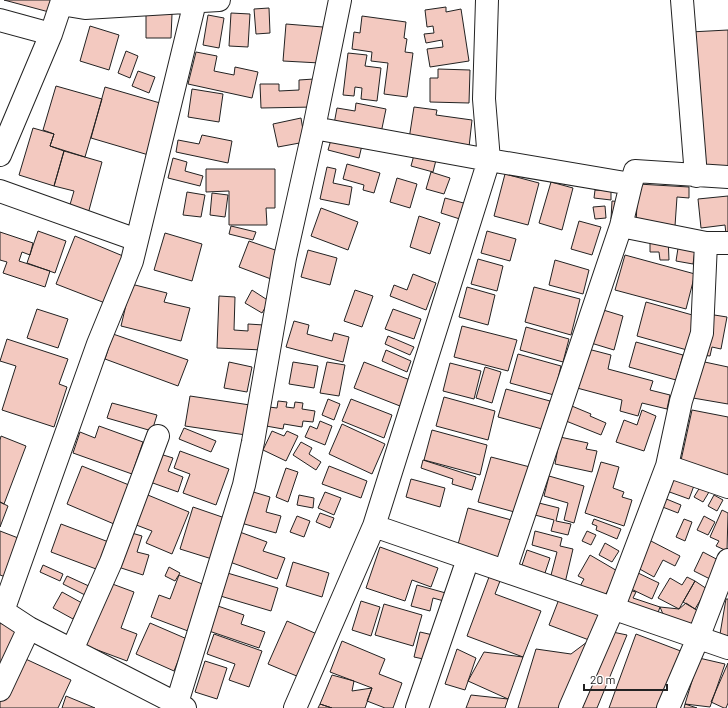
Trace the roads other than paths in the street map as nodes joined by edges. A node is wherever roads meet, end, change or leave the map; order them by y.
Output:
1 (219, 0) edge
2 (340, 0) edge
3 (486, 0) edge
4 (682, 0) edge
5 (173, 1) edge
6 (195, 2) junction
7 (85, 4) edge
8 (0, 20) edge
9 (51, 34) junction
10 (314, 128) junction
11 (0, 155) edge
12 (489, 160) junction
13 (696, 176) junction
14 (728, 177) edge
15 (631, 184) junction
16 (0, 191) edge
17 (621, 226) junction
18 (137, 240) junction
19 (706, 243) junction
20 (728, 243) edge
21 (158, 436) dead end
22 (667, 466) junction
23 (728, 487) edge
24 (374, 526) junction
25 (468, 559) junction
26 (728, 560) edge
27 (505, 571) junction
28 (613, 609) junction
29 (2, 610) edge
30 (30, 628) junction
31 (698, 638) junction
32 (728, 648) edge
33 (72, 650) junction
34 (0, 690) edge
35 (181, 706) edge
36 (295, 708) edge
37 (417, 708) edge
38 (570, 708) edge
39 (668, 708) edge

1 - 6 street
2 - 10 street
3 - 12 street
4 - 13 street
5 - 6 street
5 - 7 street
6 - 18 street
7 - 9 street
8 - 9 street
9 - 11 street
10 - 12 street
10 - 35 street
12 - 15 street
12 - 24 street
13 - 14 street
13 - 15 street
15 - 17 street
16 - 18 street
17 - 19 street
17 - 27 street
18 - 29 street
19 - 20 street
19 - 22 street
21 - 33 street
22 - 23 street
22 - 28 street
24 - 25 street
24 - 36 street
25 - 27 street
25 - 37 street
26 - 31 street
27 - 28 street
28 - 31 street
28 - 38 street
29 - 30 street
30 - 33 street
30 - 34 street
31 - 32 street
31 - 39 street
33 - 35 street

